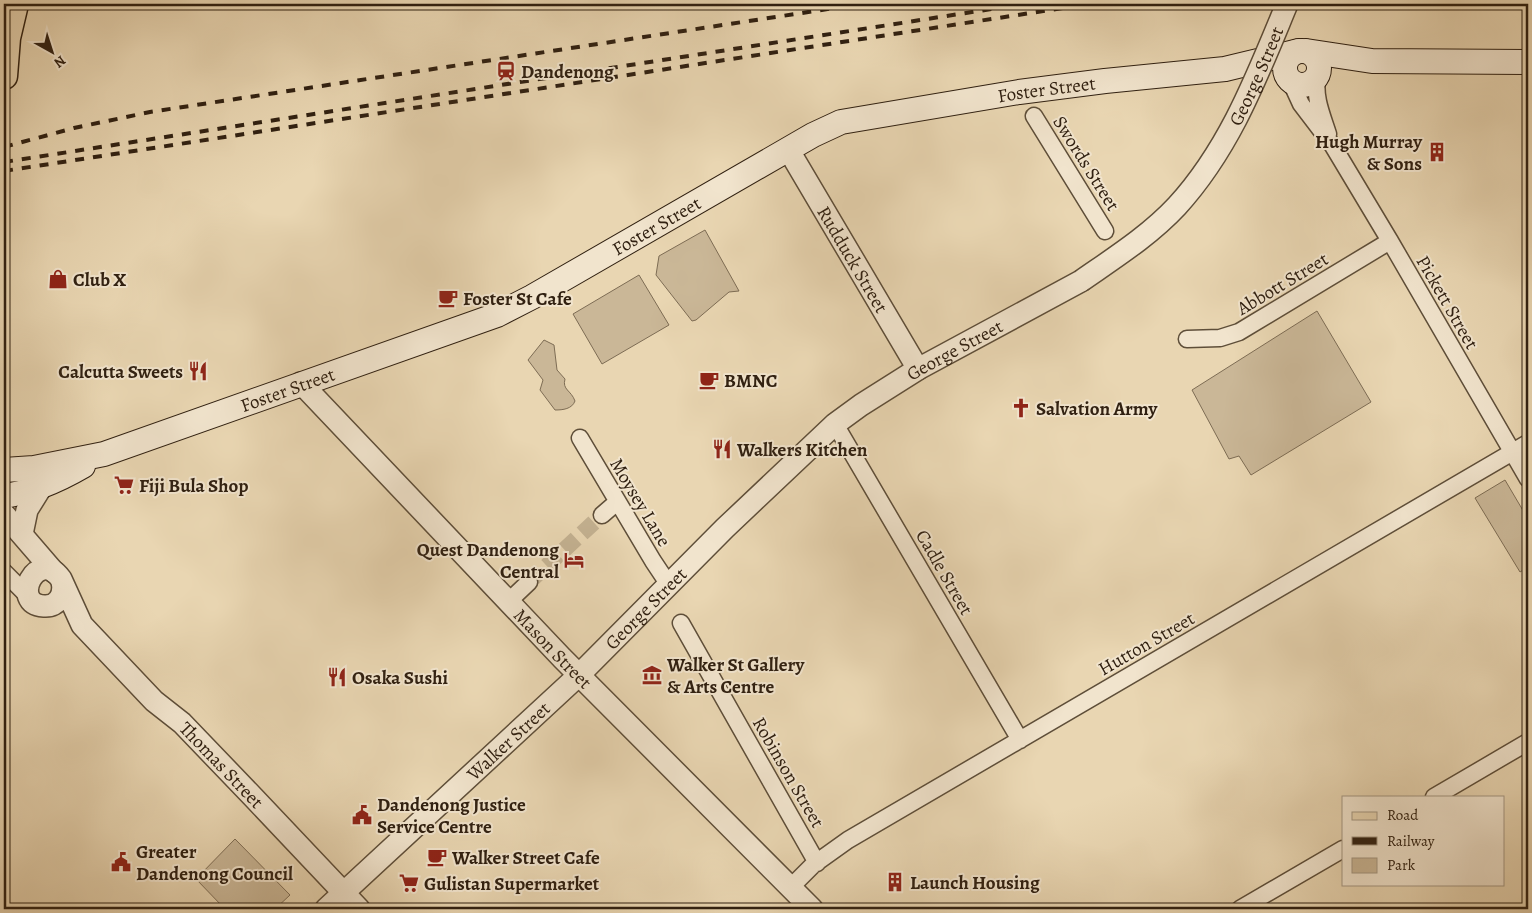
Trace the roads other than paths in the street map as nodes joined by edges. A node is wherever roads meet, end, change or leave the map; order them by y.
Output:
1 (15, 4) edge
2 (1287, 4) edge
3 (1303, 51) junction
4 (1372, 61) junction
5 (1528, 62) edge
6 (1225, 69) junction
7 (4, 76) edge
8 (1318, 77) junction
9 (1289, 79) junction
10 (1034, 116) dead end
11 (1333, 146) junction
12 (788, 149) junction
13 (1105, 231) dead end
14 (1390, 241) junction
15 (1187, 339) dead end
16 (918, 370) junction
17 (301, 383) junction
18 (835, 424) junction
19 (580, 438) dead end
20 (1528, 443) edge
21 (1512, 453) junction
22 (104, 454) junction
23 (4, 470) edge
24 (1528, 479) edge
25 (42, 486) junction
26 (4, 496) edge
27 (617, 502) junction
28 (4, 514) edge
29 (602, 515) tunnel mouth
30 (22, 534) junction
31 (4, 572) edge
32 (58, 577) junction
33 (529, 582) tunnel mouth
34 (669, 585) junction
35 (509, 601) junction
36 (36, 603) junction
37 (681, 623) dead end
38 (82, 625) junction
39 (579, 674) junction
40 (1020, 740) junction
41 (1528, 742) edge
42 (1436, 796) edge
43 (1342, 850) edge
44 (817, 862) junction
45 (791, 887) junction
46 (344, 893) junction
47 (326, 909) edge
48 (359, 909) edge
49 (812, 909) edge
50 (1240, 909) edge

1 - 7 main road
2 - 16 street, George Street, bridge
3 - 4 main road
3 - 6 main road, Foster Street
3 - 8 main road
3 - 9 main road
4 - 5 main road
4 - 8 main road
6 - 9 main road, Foster Street
6 - 12 main road, Foster Street
8 - 9 main road
8 - 11 street, Pickett Street
9 - 11 street, Pickett Street
10 - 13 street, Swords Street
11 - 14 street, Pickett Street
12 - 16 street, Rudduck Street
12 - 17 main road, Foster Street
14 - 15 street, Abbott Street
14 - 21 street, Pickett Street
16 - 18 street, George Street
17 - 22 main road, Foster Street
17 - 35 street, Mason Street
18 - 34 street, George Street
18 - 40 street, Cadle Street
19 - 27 street, Moysey Lane
20 - 21 street, Hutton Street
21 - 24 street, Pickett Street
21 - 40 street, Hutton Street
22 - 23 main road, Foster Street
22 - 25 main road, Foster Street
25 - 26 main road, Foster Street
25 - 30 street
27 - 29 street
27 - 34 street, Moysey Lane
28 - 30 street, Thomas Street
30 - 32 street, Thomas Street
31 - 36 street, Thomas Street
32 - 36 street
32 - 36 street
32 - 38 street, Thomas Street
33 - 35 street
34 - 39 street, George Street
35 - 39 street, Mason Street
36 - 38 street, Thomas Street
37 - 44 street, Robinson Street
38 - 46 street, Thomas Street
39 - 45 street, Mason Street
39 - 46 street, Walker Street
40 - 44 street, Hutton Street
41 - 42 street
43 - 50 street
44 - 45 street, Hutton Street
45 - 49 street, Mason Street
46 - 47 street, Walker Street
46 - 48 street, Thomas Street

